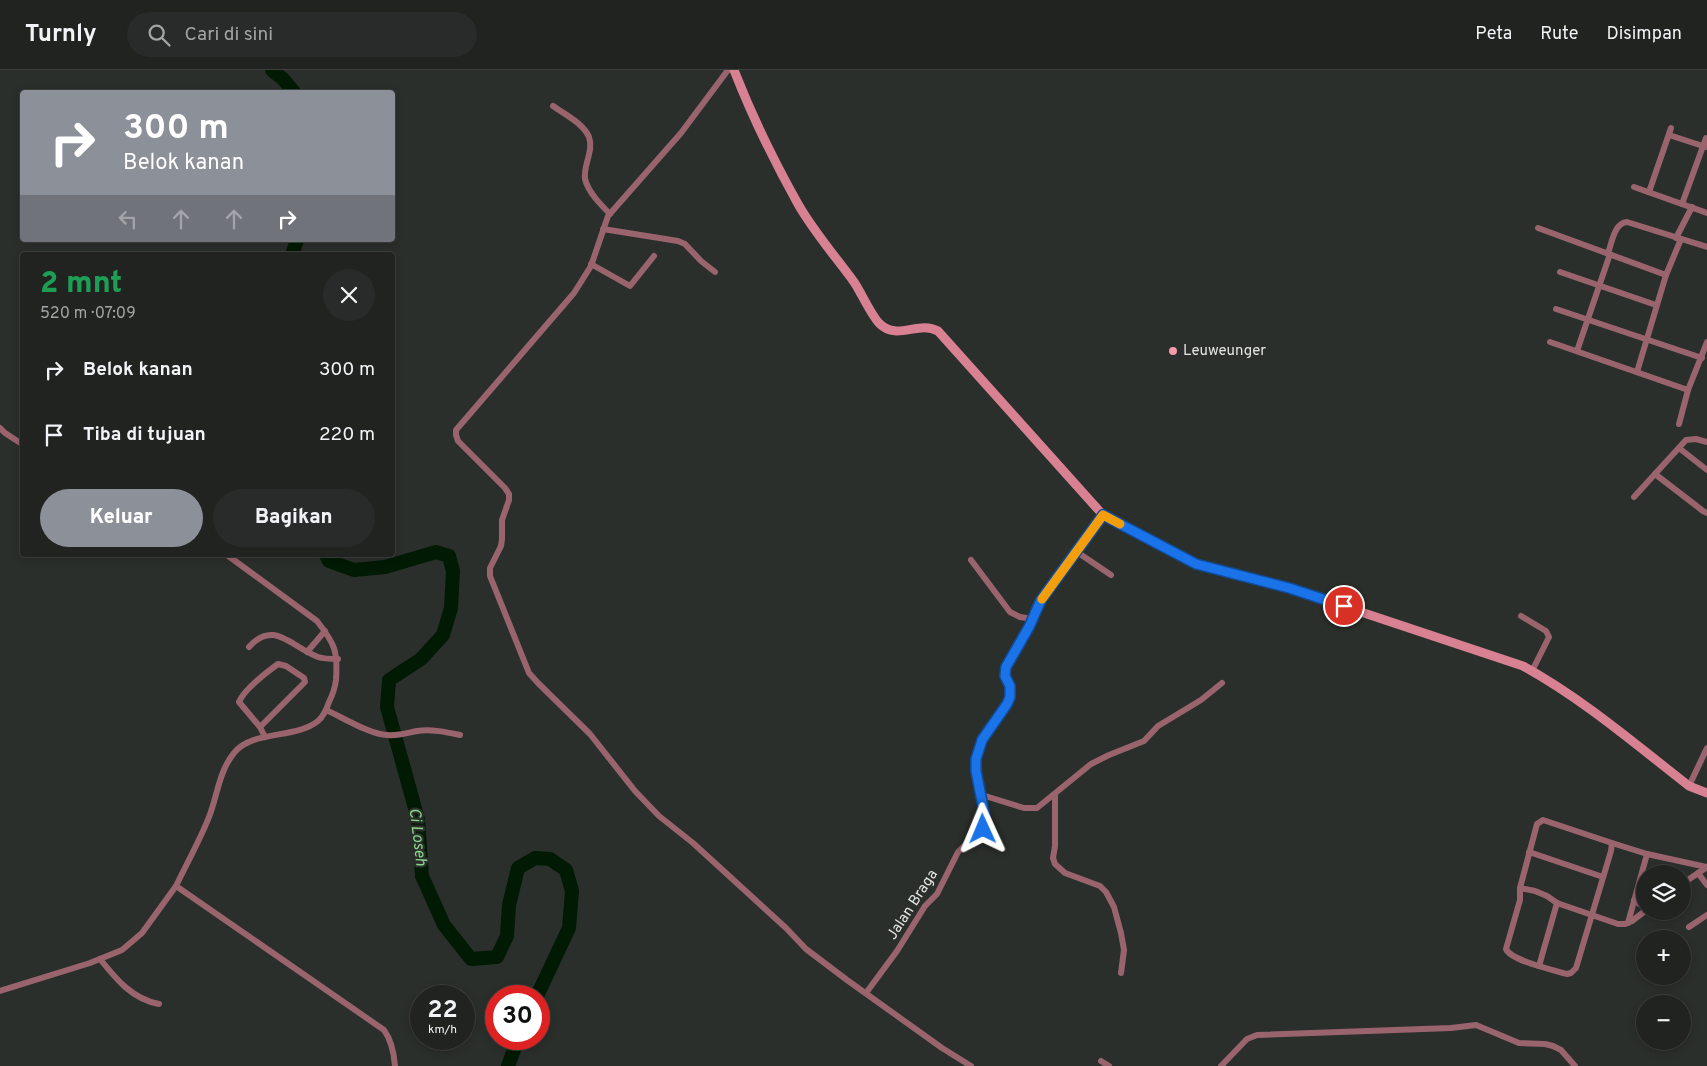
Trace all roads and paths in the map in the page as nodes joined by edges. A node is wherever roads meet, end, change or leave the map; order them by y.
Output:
1 (728, 70) edge
2 (734, 70) edge
3 (553, 106) dead end
4 (1706, 138) edge
5 (1705, 146) edge
6 (1634, 187) dead end
7 (1649, 192) junction
8 (1682, 204) junction
9 (1692, 207) junction
10 (1707, 212) edge
11 (606, 220) junction
12 (1538, 228) dead end
13 (1679, 239) junction
14 (1707, 247) edge
15 (1609, 254) junction
16 (654, 256) dead end
17 (591, 264) junction
18 (715, 272) dead end
19 (1560, 272) dead end
20 (1666, 274) junction
21 (1599, 285) junction
22 (1656, 305) junction
23 (1556, 309) dead end
24 (1588, 320) junction
25 (1646, 339) junction
26 (1550, 342) dead end
27 (1707, 342) edge
28 (1577, 352) junction
29 (1703, 362) edge
30 (1637, 372) junction
31 (1688, 390) junction
32 (1678, 424) dead end
33 (0, 428) edge
34 (1707, 442) edge
35 (20, 443) edge
36 (1678, 448) junction
37 (1707, 470) edge
38 (1655, 474) junction
39 (1634, 497) dead end
40 (1707, 513) edge
41 (1103, 515) junction
42 (1077, 552) junction
43 (230, 557) edge
44 (971, 560) dead end
45 (1110, 575) dead end
46 (1521, 616) dead end
47 (1033, 619) junction
48 (325, 631) junction
49 (249, 646) dead end
50 (307, 652) junction
51 (338, 659) junction
52 (1532, 671) junction
53 (1222, 683) dead end
54 (326, 710) junction
55 (260, 727) junction
56 (460, 735) dead end
57 (264, 738) junction
58 (1707, 748) edge
59 (1688, 786) junction
60 (1707, 793) edge
61 (1055, 794) junction
62 (982, 795) junction
63 (1612, 843) junction
64 (1529, 852) junction
65 (1647, 854) junction
66 (1698, 873) junction
67 (1603, 877) junction
68 (1691, 878) edge
69 (1707, 885) edge
70 (176, 886) junction
71 (1520, 888) junction
72 (1634, 900) joint
73 (1557, 903) junction
74 (1592, 915) junction
75 (1707, 915) edge
76 (1636, 917) edge
77 (1628, 923) junction
78 (1689, 927) dead end
79 (100, 959) junction
80 (1539, 966) junction
81 (1121, 973) dead end
82 (0, 991) edge
83 (866, 993) junction
84 (159, 1004) dead end
85 (1101, 1061) dead end
86 (395, 1066) edge
87 (971, 1066) edge
88 (1109, 1066) edge
89 (1221, 1066) edge
90 (1575, 1066) edge

1 - 11 street
2 - 41 street
3 - 11 street
4 - 5 street
5 - 7 street
5 - 8 street
6 - 7 street
7 - 8 street
8 - 9 street
9 - 10 street
9 - 13 street
11 - 17 street
11 - 18 street
12 - 15 street
13 - 14 street
13 - 15 street
13 - 20 street
15 - 20 street
15 - 21 street
16 - 17 street
17 - 83 street
19 - 21 street
20 - 22 street
21 - 22 street
21 - 24 street
22 - 25 street
23 - 24 street
24 - 25 street
24 - 28 street
25 - 29 street
25 - 30 street
26 - 28 street
27 - 29 street
28 - 30 street
29 - 31 street
30 - 31 street
31 - 32 street
33 - 35 street
34 - 36 street
36 - 37 street
36 - 38 street
38 - 39 street
38 - 40 street
41 - 42 street, Jalan Braga
41 - 52 street
42 - 45 street
42 - 47 street, Jalan Braga
43 - 48 street
44 - 47 street
46 - 52 street
47 - 62 street, Jalan Braga
48 - 50 street
48 - 51 street
49 - 50 street
50 - 51 street
51 - 54 street
52 - 59 street
53 - 61 street
54 - 56 street
54 - 57 street
55 - 55 street
55 - 57 street
57 - 70 street
58 - 59 street
59 - 60 street
61 - 62 street
61 - 81 street
62 - 83 street, Jalan Braga
63 - 64 street
63 - 65 street
63 - 67 street
64 - 67 street
64 - 71 street
65 - 66 street
65 - 72 street
66 - 68 street
66 - 69 street
67 - 74 street
70 - 79 street
70 - 86 street
71 - 73 street
71 - 80 street
72 - 77 street
73 - 74 street
73 - 80 street
74 - 77 street
74 - 80 street
75 - 78 street
76 - 77 street
79 - 82 street
79 - 84 street
83 - 87 street
85 - 88 street
89 - 90 street

